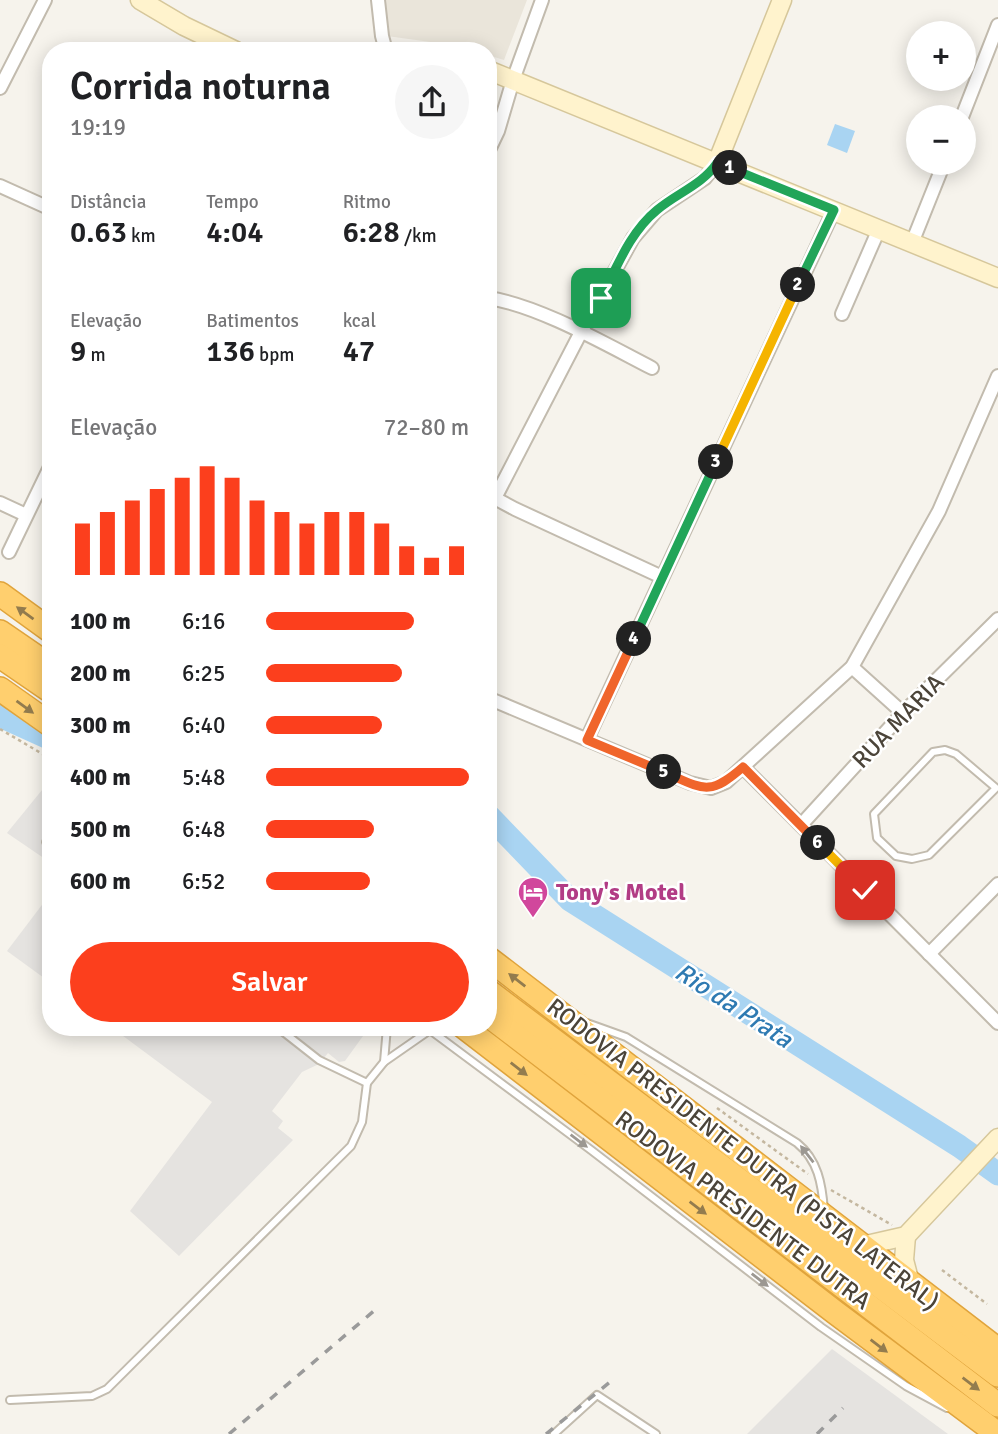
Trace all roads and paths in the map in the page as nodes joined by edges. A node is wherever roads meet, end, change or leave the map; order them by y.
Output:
1 (45, 0) edge
2 (140, 0) edge
3 (378, 0) edge
4 (542, 0) edge
5 (782, 0) edge
6 (998, 25) edge
7 (217, 42) edge
8 (384, 42) edge
9 (497, 74) edge
10 (513, 80) junction
11 (0, 88) edge
12 (967, 105) edge
13 (497, 133) edge
14 (717, 163) junction
15 (939, 175) edge
16 (0, 186) edge
17 (42, 205) edge
18 (834, 210) junction
19 (879, 229) junction
20 (912, 243) junction
21 (998, 278) edge
22 (497, 301) edge
23 (842, 314) dead end
24 (581, 332) junction
25 (652, 368) dead end
26 (998, 376) edge
27 (497, 487) edge
28 (42, 491) edge
29 (497, 498) edge
30 (0, 503) edge
31 (26, 515) junction
32 (9, 552) dead end
33 (662, 578) junction
34 (0, 594) edge
35 (998, 619) edge
36 (42, 624) edge
37 (0, 632) edge
38 (0, 656) edge
39 (42, 661) edge
40 (852, 667) junction
41 (42, 685) edge
42 (0, 689) edge
43 (497, 702) edge
44 (903, 713) junction
45 (42, 719) edge
46 (0, 729) edge
47 (587, 740) junction
48 (42, 754) edge
49 (743, 767) junction
50 (997, 789) edge
51 (801, 825) junction
52 (998, 884) edge
53 (929, 954) junction
54 (497, 965) edge
55 (497, 998) edge
56 (564, 1017) junction
57 (497, 1023) edge
58 (998, 1023) edge
59 (288, 1036) edge
60 (386, 1036) edge
61 (419, 1036) edge
62 (437, 1036) edge
63 (476, 1036) edge
64 (384, 1062) junction
65 (367, 1083) junction
66 (993, 1143) edge
67 (825, 1219) junction
68 (906, 1236) junction
69 (862, 1246) junction
70 (942, 1270) dead end
71 (910, 1283) junction
72 (987, 1304) dead end
73 (998, 1350) edge
74 (998, 1376) edge
75 (10, 1400) dead end
76 (998, 1405) edge
77 (969, 1413) junction
78 (554, 1434) edge
79 (656, 1434) edge
80 (998, 1434) edge

1 - 11 street
2 - 7 main road
3 - 8 street
4 - 10 street
5 - 14 main road
6 - 12 street
9 - 10 main road
10 - 13 street
10 - 14 main road
14 - 18 main road
14 - 24 street
15 - 20 street
16 - 17 street
18 - 19 main road
18 - 33 street
19 - 20 main road
19 - 23 street
20 - 21 main road
22 - 24 street
24 - 25 street
24 - 27 street
26 - 40 street
28 - 31 street
29 - 33 street
30 - 31 street
31 - 32 street
33 - 47 street
36 -> 34 highway
35 - 44 street, RUA MARIA
37 - 39 highway
38 - 41 highway
40 - 44 street
40 - 49 street
42 -> 45 highway
43 - 47 street
44 - 51 street, RUA MARIA
46 - 48 path
47 - 49 street
49 - 51 street
50 - 50 lane
51 - 53 street
52 - 53 street
53 - 58 street
56 -> 54 highway, RODOVIA PRESIDENTE DUTRA (PISTA LATERAL)
55 - 74 highway, RODOVIA PRESIDENTE DUTRA
56 - 67 highway, RODOVIA PRESIDENTE DUTRA (PISTA LATERAL)
67 -> 56 lane
57 -> 76 highway, RODOVIA PRESIDENTE DUTRA
59 - 65 lane
60 - 64 lane
61 - 64 lane
62 -> 77 lane
63 -> 77 highway
64 - 65 lane
65 - 75 lane
66 - 68 main road
67 - 69 highway, RODOVIA PRESIDENTE DUTRA (PISTA LATERAL)
68 - 69 main road
68 - 71 main road
69 - 71 highway, RODOVIA PRESIDENTE DUTRA (PISTA LATERAL)
70 - 72 path
71 - 73 highway, RODOVIA PRESIDENTE DUTRA (PISTA LATERAL)
77 - 80 highway
78 - 79 lane

